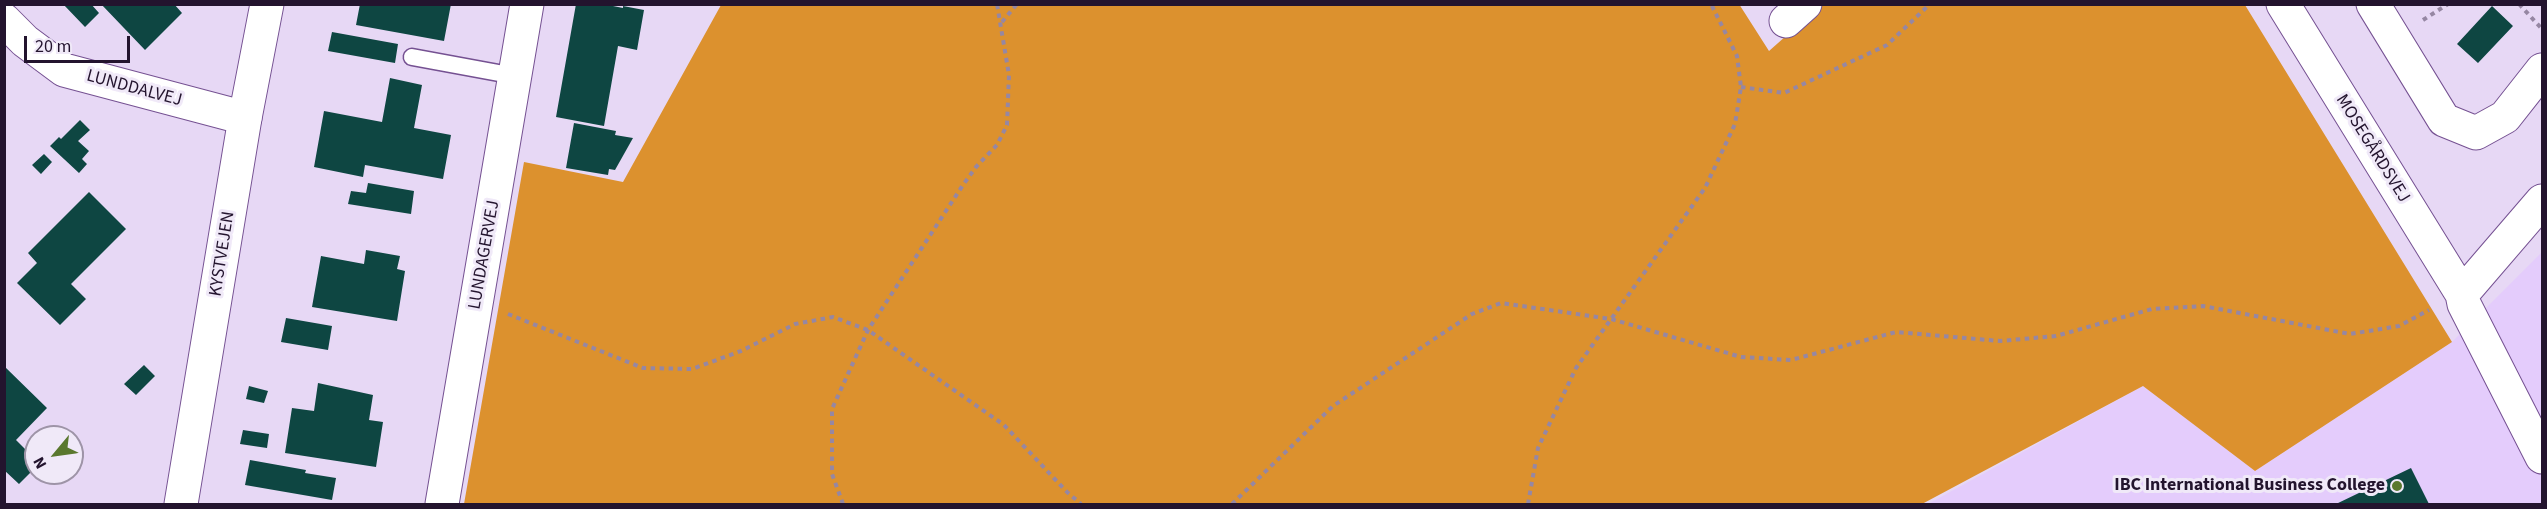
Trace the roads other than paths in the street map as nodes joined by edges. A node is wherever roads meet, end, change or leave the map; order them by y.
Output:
1 (267, 4) edge
2 (527, 4) edge
3 (2283, 4) edge
4 (2373, 4) edge
5 (4, 20) edge
6 (412, 57) dead end
7 (2542, 70) edge
8 (515, 76) junction
9 (245, 118) junction
10 (2542, 201) edge
11 (2462, 294) junction
12 (2542, 457) edge
13 (181, 504) edge
14 (442, 504) edge

1 - 9 street, KYSTVEJEN
2 - 8 street, LUNDAGERVEJ
3 - 11 street, MOSEGÅRDSVEJ
4 - 7 street
5 - 9 street, LUNDDALVEJ
6 - 8 lane
8 - 14 street, LUNDAGERVEJ
9 - 13 street, KYSTVEJEN
10 - 11 street
11 - 12 street, MOSEGÅRDSVEJ

